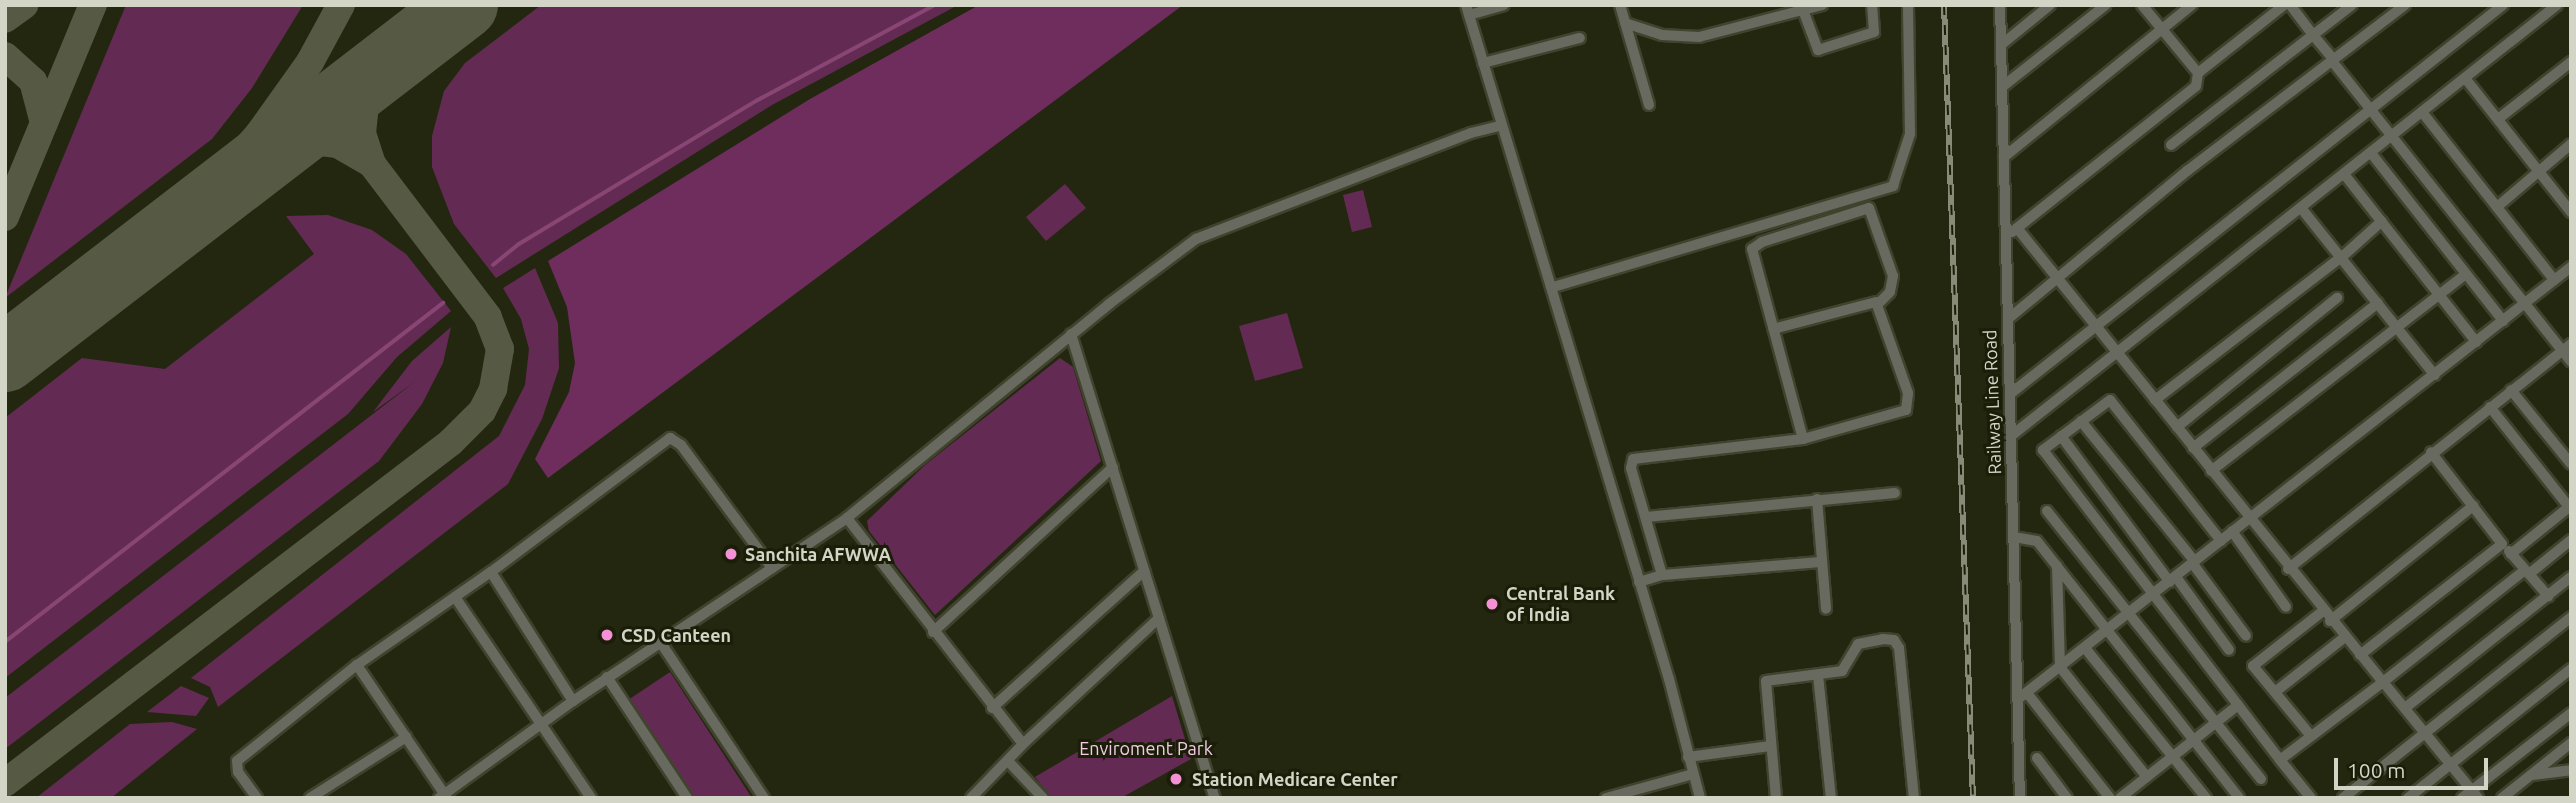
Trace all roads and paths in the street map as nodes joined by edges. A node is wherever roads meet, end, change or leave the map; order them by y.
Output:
1 (1504, 5) edge
2 (1620, 5) edge
3 (1822, 5) edge
4 (1872, 5) edge
5 (1908, 5) edge
6 (2000, 5) edge
7 (2050, 5) edge
8 (2106, 5) edge
9 (2142, 5) edge
10 (2192, 5) edge
11 (2284, 5) edge
12 (2290, 5) edge
13 (2352, 5) edge
14 (2405, 5) edge
15 (2503, 5) edge
16 (2557, 5) edge
17 (1468, 10) edge
18 (1803, 10) junction
19 (1625, 23) junction
20 (2161, 30) junction
21 (2313, 35) junction
22 (1580, 38) dead end
23 (2001, 45) junction
24 (2333, 61) junction
25 (2571, 62) edge
26 (1483, 63) junction
27 (2198, 73) junction
28 (2465, 78) junction
29 (2002, 87) junction
30 (1649, 105) dead end
31 (2371, 108) junction
32 (2422, 113) junction
33 (2498, 119) junction
34 (1500, 126) junction
35 (2392, 136) junction
36 (2171, 145) dead end
37 (2571, 145) edge
38 (2371, 153) junction
39 (2004, 157) junction
40 (2538, 170) junction
41 (2344, 174) junction
42 (2497, 207) junction
43 (2301, 208) junction
44 (2571, 212) edge
45 (2382, 221) junction
46 (2017, 228) junction
47 (2006, 237) junction
48 (2343, 256) junction
49 (2571, 267) edge
50 (2466, 274) junction
51 (2057, 280) junction
52 (2554, 280) junction
53 (1553, 287) junction
54 (2439, 294) junction
55 (2337, 298) dead end
56 (2526, 302) junction
57 (2378, 303) junction
58 (1878, 304) junction
59 (2008, 318) junction
60 (2503, 321) junction
61 (2398, 327) junction
62 (2098, 328) junction
63 (1773, 329) junction
64 (1071, 334) junction
65 (2476, 342) junction
66 (2567, 347) edge
67 (2118, 353) junction
68 (2571, 361) edge
69 (2435, 375) junction
70 (2511, 390) junction
71 (2010, 394) junction
72 (2155, 400) junction
73 (2490, 407) junction
74 (2081, 421) junction
75 (2176, 427) junction
76 (2011, 436) junction
77 (2061, 436) junction
78 (1803, 439) junction
79 (2193, 448) junction
80 (2431, 452) junction
81 (2571, 464) edge
82 (1113, 467) junction
83 (2211, 471) junction
84 (1895, 493) dead end
85 (1817, 499) junction
86 (2473, 506) junction
87 (2570, 506) edge
88 (2047, 511) dead end
89 (1646, 517) junction
90 (847, 518) junction
91 (2248, 518) junction
92 (2232, 531) junction
93 (2014, 537) junction
94 (2571, 540) edge
95 (2221, 541) junction
96 (2502, 544) junction
97 (2511, 554) junction
98 (1821, 562) junction
99 (2194, 563) junction
100 (2057, 566) junction
101 (772, 568) junction
102 (2288, 569) junction
103 (1144, 571) junction
104 (491, 572) junction
105 (2527, 572) junction
106 (1662, 575) junction
107 (2571, 578) edge
108 (2173, 580) junction
109 (1639, 582) junction
110 (2153, 594) junction
111 (2548, 596) junction
112 (455, 597) junction
113 (2286, 607) dead end
114 (1826, 609) dead end
115 (2129, 614) junction
116 (2326, 616) junction
117 (2571, 617) edge
118 (1159, 618) junction
119 (2108, 630) junction
120 (933, 632) junction
121 (2246, 636) dead end
122 (2345, 638) junction
123 (661, 643) junction
124 (2085, 648) junction
125 (2229, 650) dead end
126 (2360, 655) junction
127 (357, 665) junction
128 (2060, 667) junction
129 (2571, 669) edge
130 (1818, 675) junction
131 (607, 677) junction
132 (2384, 682) junction
133 (2275, 692) junction
134 (2022, 696) junction
135 (573, 701) junction
136 (2238, 705) junction
137 (992, 708) junction
138 (2405, 708) junction
139 (2571, 713) edge
140 (2216, 723) junction
141 (539, 725) junction
142 (2425, 733) junction
143 (2311, 736) junction
144 (406, 737) junction
145 (2193, 741) junction
146 (2571, 743) edge
147 (1023, 744) junction
148 (1770, 746) junction
149 (1688, 757) junction
150 (2172, 757) junction
151 (2037, 758) dead end
152 (2280, 760) junction
153 (1008, 761) junction
154 (2451, 764) junction
155 (2571, 770) edge
156 (1693, 774) junction
157 (2530, 776) junction
158 (2147, 777) junction
159 (2261, 779) dead end
160 (2475, 794) edge
161 (443, 797) edge
162 (257, 798) edge
163 (310, 798) edge
164 (591, 798) edge
165 (687, 798) edge
166 (764, 798) edge
167 (971, 798) edge
168 (1043, 798) edge
169 (1215, 798) edge
170 (1606, 798) edge
171 (1700, 798) edge
172 (1776, 798) edge
173 (1831, 798) edge
174 (1914, 798) edge
175 (2020, 798) edge
176 (2067, 798) edge
177 (2110, 798) edge
178 (2120, 798) edge
179 (2206, 798) edge
180 (2239, 798) edge
181 (2311, 798) edge
182 (2343, 798) edge
183 (2408, 798) edge
184 (2462, 798) edge
185 (2502, 798) edge

1 - 17 street
2 - 19 street
3 - 18 street
4 - 18 street
5 - 53 street
6 - 23 street, Railway Line Road
7 - 23 street
8 - 29 street
9 - 20 street
10 - 20 street
11 - 27 street
12 - 21 street
13 - 21 street
14 - 24 street
15 - 31 street
16 - 28 street
17 - 26 street
18 - 19 street
19 - 30 street
20 - 27 street
20 - 39 street
21 - 24 street
21 - 36 street
22 - 26 street
23 - 29 street, Railway Line Road
24 - 31 street
24 - 51 street
25 - 33 street
26 - 34 street
27 - 46 street
28 - 32 street
28 - 33 street
29 - 39 street, Railway Line Road
31 - 35 street
31 - 62 street
32 - 35 street
32 - 42 street
33 - 40 street
34 - 53 street
34 - 64 street
35 - 38 street
35 - 56 street
37 - 40 street
38 - 41 street
38 - 50 street
39 - 47 street, Railway Line Road
40 - 42 street
40 - 44 street
41 - 43 street
41 - 45 street
42 - 52 street
43 - 48 street
43 - 67 street
45 - 48 street
45 - 54 street
46 - 47 street
46 - 51 street
47 - 59 street, Railway Line Road
48 - 57 street
48 - 72 street
49 - 52 street
50 - 54 street
50 - 60 street
51 - 59 street
51 - 62 street
52 - 56 street
53 - 109 street
54 - 61 street
54 - 65 street
55 - 75 street
56 - 60 street
56 - 66 street
57 - 61 street
57 - 79 street
58 - 63 street
58 - 63 street
58 - 78 street
59 - 71 street, Railway Line Road
60 - 65 street
61 - 69 street
61 - 83 street
62 - 67 street
62 - 71 street
63 - 78 street
64 - 82 street
64 - 90 street
65 - 69 street
66 - 68 street
66 - 70 street
67 - 72 street
67 - 76 street
69 - 91 street
70 - 73 street
70 - 81 street
71 - 76 street, Railway Line Road
72 - 75 street
73 - 80 street
73 - 87 street
74 - 77 street
74 - 95 street
74 - 99 street
75 - 79 street
76 - 93 street, Railway Line Road
77 - 108 street
77 - 110 street
78 - 89 street
79 - 83 street
80 - 86 street
80 - 102 street
82 - 103 street
82 - 120 street
83 - 91 street
84 - 85 street
85 - 89 street
85 - 98 street
86 - 96 street
86 - 116 street
87 - 97 street
88 - 115 street
89 - 106 street
90 - 101 street
90 - 120 street
91 - 92 street
91 - 102 street
92 - 95 street
92 - 113 street
93 - 100 street
93 - 134 street, Railway Line Road
94 - 105 street
95 - 99 street
96 - 97 street
96 - 126 street
97 - 105 street
98 - 106 street
98 - 114 street
99 - 108 street
99 - 121 street
100 - 119 street
100 - 128 street
101 - 104 street
101 - 123 street
102 - 116 street
103 - 118 street
103 - 137 street
104 - 112 street
104 - 135 street
105 - 111 street
105 - 132 street
106 - 109 street
107 - 111 street
108 - 110 street
108 - 125 street
109 - 149 street
110 - 115 street
110 - 136 street
111 - 138 street
112 - 127 street
112 - 141 street
115 - 119 street
115 - 140 street
116 - 122 street
116 - 133 street
117 - 142 street
118 - 147 street
118 - 169 street
119 - 124 street
119 - 145 street
120 - 137 street
122 - 126 street
122 - 133 street
123 - 131 street
123 - 166 street
124 - 128 street
124 - 150 street
126 - 132 street
127 - 144 street
127 - 162 street
128 - 134 street
128 - 158 street
129 - 154 street
130 - 148 street
130 - 173 street
130 - 174 street
131 - 135 street
131 - 165 street
132 - 138 street
132 - 143 street
133 - 143 street
134 - 175 street, Railway Line Road
134 - 177 street
135 - 141 street
136 - 140 street
136 - 152 street
137 - 147 street
138 - 142 street
139 - 160 street
140 - 145 street
140 - 159 street
141 - 161 street
141 - 164 street
142 - 154 street
142 - 182 street
143 - 152 street
144 - 161 street
144 - 163 street
145 - 150 street
145 - 180 street
146 - 157 street
147 - 153 street
148 - 149 street
148 - 172 street
149 - 156 street
150 - 158 street
150 - 179 street
151 - 176 street
152 - 181 street
153 - 167 street
153 - 168 street
154 - 160 street
154 - 183 street
155 - 157 street
156 - 170 street
156 - 171 street
157 - 185 street
158 - 178 street
160 - 184 street

